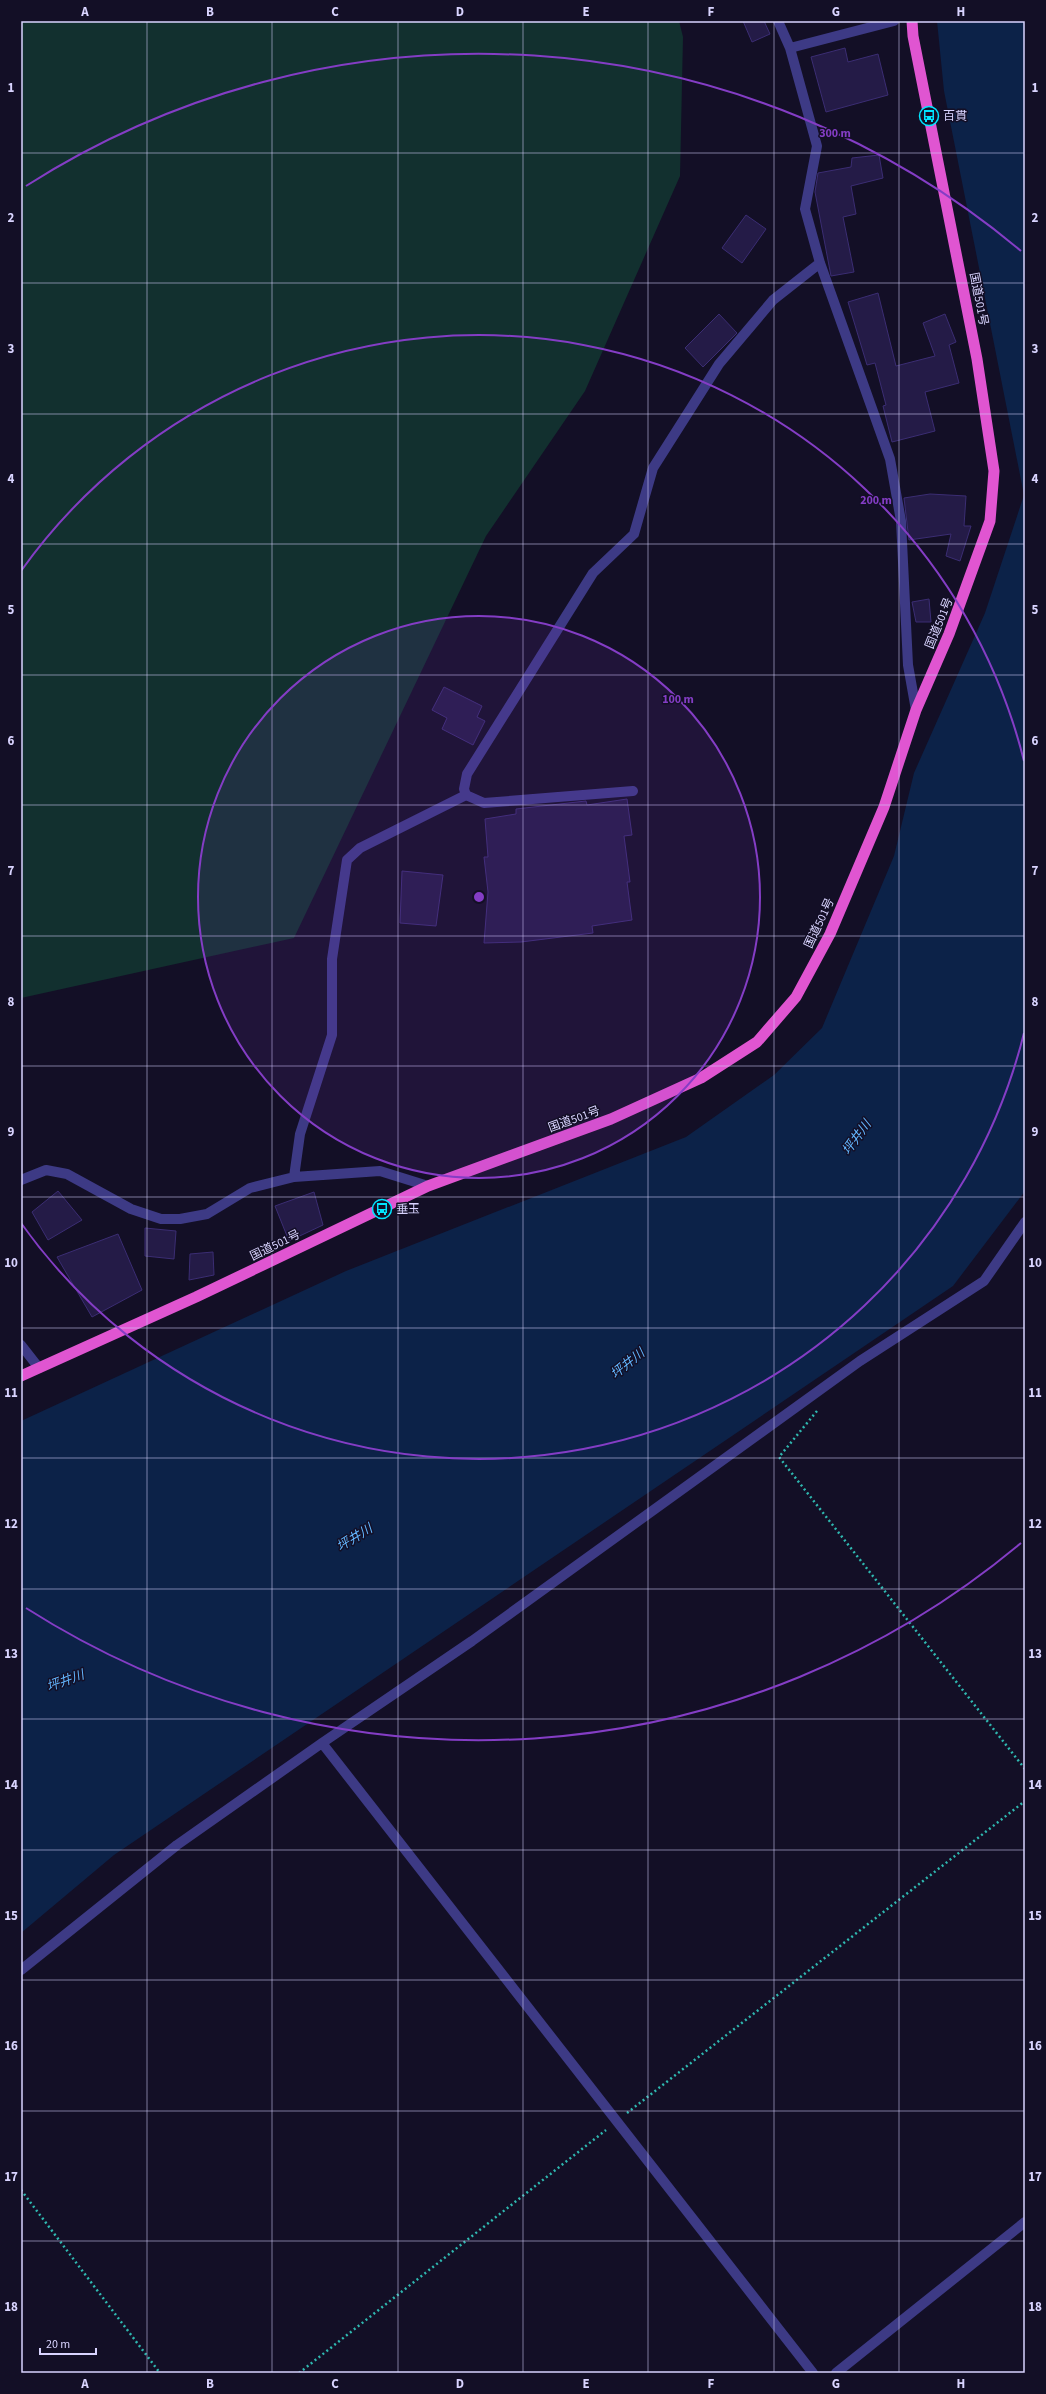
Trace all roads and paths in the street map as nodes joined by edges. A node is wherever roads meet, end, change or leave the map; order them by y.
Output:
1 (778, 21) edge
2 (894, 21) edge
3 (912, 21) edge
4 (790, 48) junction
5 (820, 263) junction
6 (916, 710) junction
7 (633, 790) dead end
8 (466, 795) junction
9 (294, 1177) junction
10 (21, 1180) edge
11 (428, 1186) junction
12 (1025, 1222) edge
13 (21, 1345) edge
14 (38, 1368) junction
15 (21, 1376) edge
16 (820, 1409) dead end
17 (322, 1743) junction
18 (1025, 1769) edge
19 (1025, 1802) edge
20 (21, 1970) edge
21 (616, 2121) junction
22 (21, 2190) edge
23 (1025, 2222) edge
24 (160, 2373) edge
25 (299, 2373) edge
26 (813, 2373) edge
27 (836, 2373) edge

1 - 4 street
2 - 4 street
3 - 6 highway, 国道501号
4 - 5 street
5 - 6 street
5 - 8 street
6 - 11 highway, 国道501号
7 - 8 street
8 - 9 street
9 - 10 street
9 - 11 street
11 - 14 highway, 国道501号
12 - 17 street
13 - 14 street
14 - 15 highway, 国道501号
16 - 18 path
17 - 20 street
17 - 21 street
19 - 21 path
21 - 25 path
21 - 26 street
22 - 24 path
23 - 27 street

